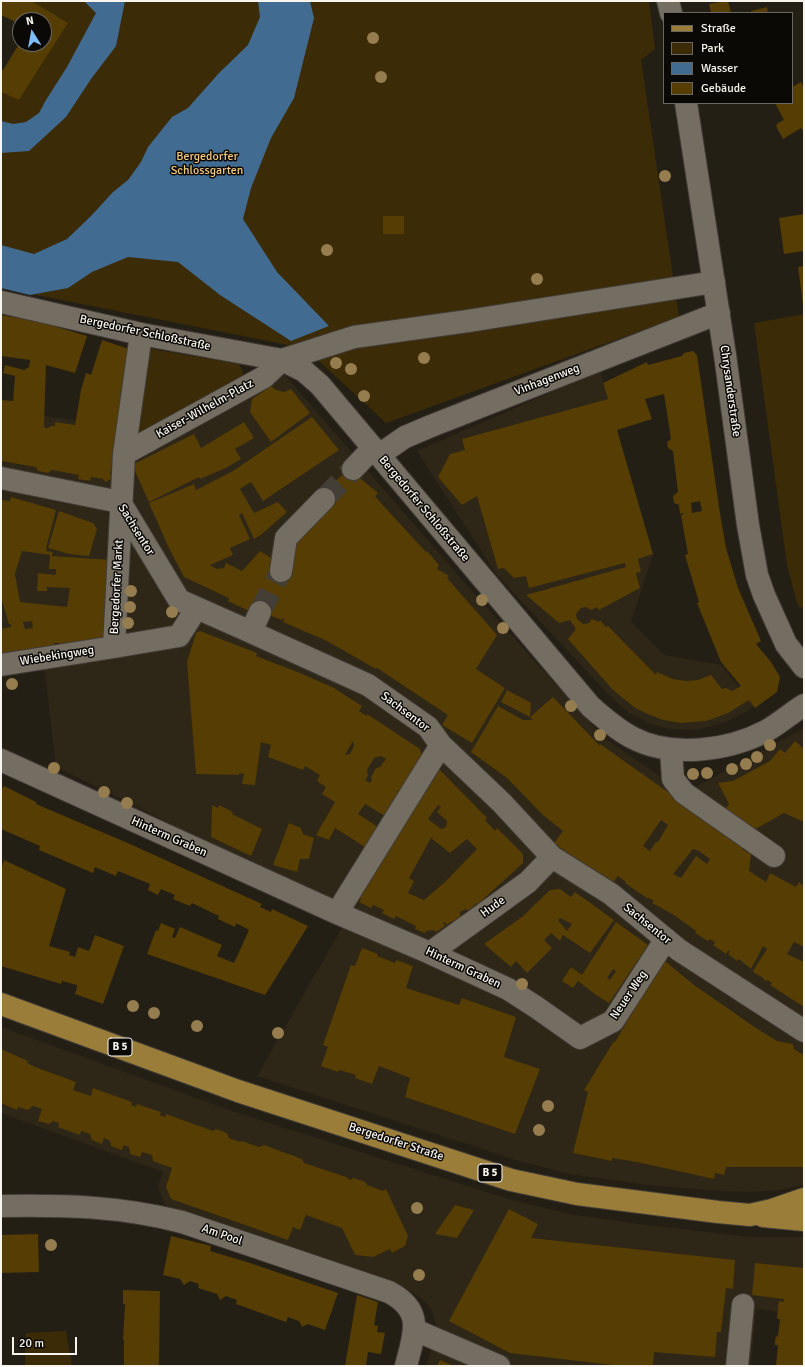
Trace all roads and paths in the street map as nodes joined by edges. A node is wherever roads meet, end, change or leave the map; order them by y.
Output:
1 (668, 1) edge
2 (671, 12) edge
3 (686, 104) edge
4 (714, 282) junction
5 (1, 302) edge
6 (719, 313) junction
7 (141, 334) junction
8 (282, 360) junction
9 (376, 452) junction
10 (124, 454) junction
11 (353, 469) tunnel mouth
12 (1, 478) edge
13 (324, 499) tunnel mouth
14 (120, 502) junction
15 (281, 571) tunnel mouth
16 (196, 609) junction
17 (260, 612) tunnel mouth
18 (251, 632) junction
19 (114, 647) junction
20 (1, 665) edge
21 (804, 667) edge
22 (804, 706) edge
23 (441, 745) junction
24 (671, 750) junction
25 (13, 760) edge
26 (774, 856) dead end
27 (552, 857) junction
28 (337, 913) junction
29 (666, 939) junction
30 (430, 953) junction
31 (1, 1004) edge
32 (804, 1031) edge
33 (580, 1038) joint
34 (804, 1199) edge
35 (1, 1206) edge
36 (750, 1215) junction
37 (804, 1220) edge
38 (743, 1305) dead end
39 (415, 1330) junction
40 (406, 1366) edge
41 (499, 1366) edge
42 (737, 1366) edge

1 - 2 street
3 - 4 street, Chrysanderstraße
4 - 6 street, Chrysanderstraße
4 - 8 street
5 - 7 street, Bergedorfer Schloßstraße
6 - 9 street, Vinhagenweg
6 - 21 street, Chrysanderstraße
7 - 8 street, Bergedorfer Schloßstraße
7 - 10 street
8 - 9 street, Bergedorfer Schloßstraße
8 - 10 street, Kaiser-Wilhelm-Platz
9 - 11 street, Vinhagenweg
9 - 24 street, Bergedorfer Schloßstraße
10 - 14 street
12 - 14 street, Sachsentor
13 - 15 street
14 - 16 street, Sachsentor
14 - 19 street, Bergedorfer Markt
16 - 18 street, Sachsentor
16 - 19 street, Bergedorfer Markt
17 - 18 street
18 - 23 street, Sachsentor
19 - 20 street, Wiebekingweg
22 - 24 street, Bergedorfer Schloßstraße
23 - 27 street, Sachsentor
23 - 28 street
24 - 26 street
25 - 28 street, Hinterm Graben
27 - 29 street, Sachsentor
27 - 30 street, Hude
28 - 30 street, Hinterm Graben
29 - 32 street, Sachsentor
29 - 33 street, Neuer Weg
30 - 33 street, Hinterm Graben
31 - 36 main road, Bergedorfer Straße / B 5
34 - 36 main road, Bergedorfer Straße / B 5
35 - 39 street, Am Pool
36 - 37 main road, B 5
38 - 42 street
39 - 40 street
39 - 41 street

